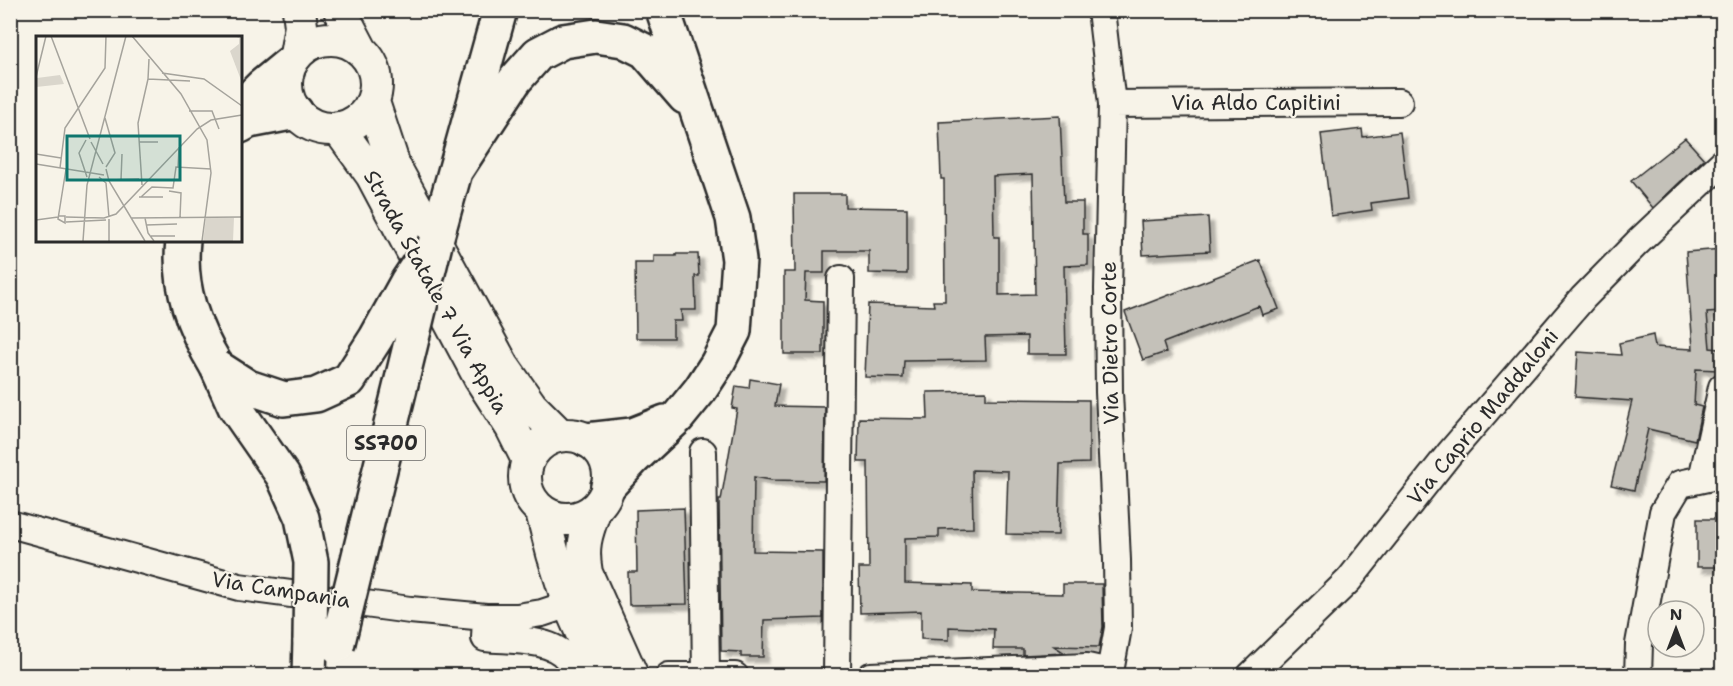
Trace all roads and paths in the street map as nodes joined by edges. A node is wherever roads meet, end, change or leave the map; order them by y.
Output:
1 (299, 10) edge
2 (340, 10) edge
3 (501, 10) edge
4 (663, 10) edge
5 (1101, 10) edge
6 (362, 50) junction
7 (293, 59) junction
8 (373, 102) junction
9 (1399, 102) dead end
10 (1112, 104) junction
11 (242, 106) edge
12 (696, 110) junction
13 (296, 112) junction
14 (242, 125) edge
15 (338, 128) junction
16 (456, 170) junction
17 (1721, 172) edge
18 (435, 240) junction
19 (183, 242) edge
20 (842, 279) dead end
21 (217, 367) junction
22 (1722, 387) edge
23 (678, 417) junction
24 (574, 438) junction
25 (703, 452) dead end
26 (528, 460) junction
27 (1712, 478) edge
28 (602, 497) junction
29 (542, 512) junction
30 (10, 524) edge
31 (569, 604) junction
32 (486, 617) junction
33 (325, 654) edge
34 (1111, 674) edge
35 (309, 675) edge
36 (578, 675) edge
37 (601, 675) edge
38 (632, 675) edge
39 (669, 675) edge
40 (706, 675) edge
41 (735, 675) edge
42 (837, 675) edge
43 (872, 675) edge
44 (1250, 675) edge
45 (1638, 675) edge

1 - 7 main road
2 - 6 main road, Strada Statale 7 Via Appia
3 - 16 highway, SS700
4 - 12 highway
5 - 10 street, Via Dietro Corte
6 - 7 main road
6 - 8 main road, Strada Statale 7 Via Appia
7 - 11 highway
7 - 13 main road
8 - 15 main road
8 - 24 main road, Strada Statale 7 Via Appia
9 - 10 street, Via Aldo Capitini
10 - 34 street, Via Dietro Corte
12 - 16 highway, SS700
12 - 23 highway, SS700
13 - 14 highway
13 - 15 main road
15 - 26 main road, Strada Statale 7 Via Appia
16 - 18 highway, SS700
17 - 44 street, Via Caprio Maddaloni
18 - 21 highway, SS700, bridge
18 - 33 highway, SS700, bridge
19 - 21 highway, SS700
20 - 42 street
21 - 33 highway, SS700, bridge
22 - 27 street
23 - 24 highway, SS700
23 - 28 highway, SS700
24 - 26 main road
24 - 28 main road, Strada Statale 7 Via Appia
25 - 40 street
26 - 29 main road
27 - 45 street
28 - 29 main road
28 - 38 main road
29 - 31 main road
30 - 32 street, Via Campania
31 - 32 street, Via Campania
31 - 37 main road
32 - 36 street
33 - 35 highway
34 - 43 street
39 - 40 street
40 - 41 street

